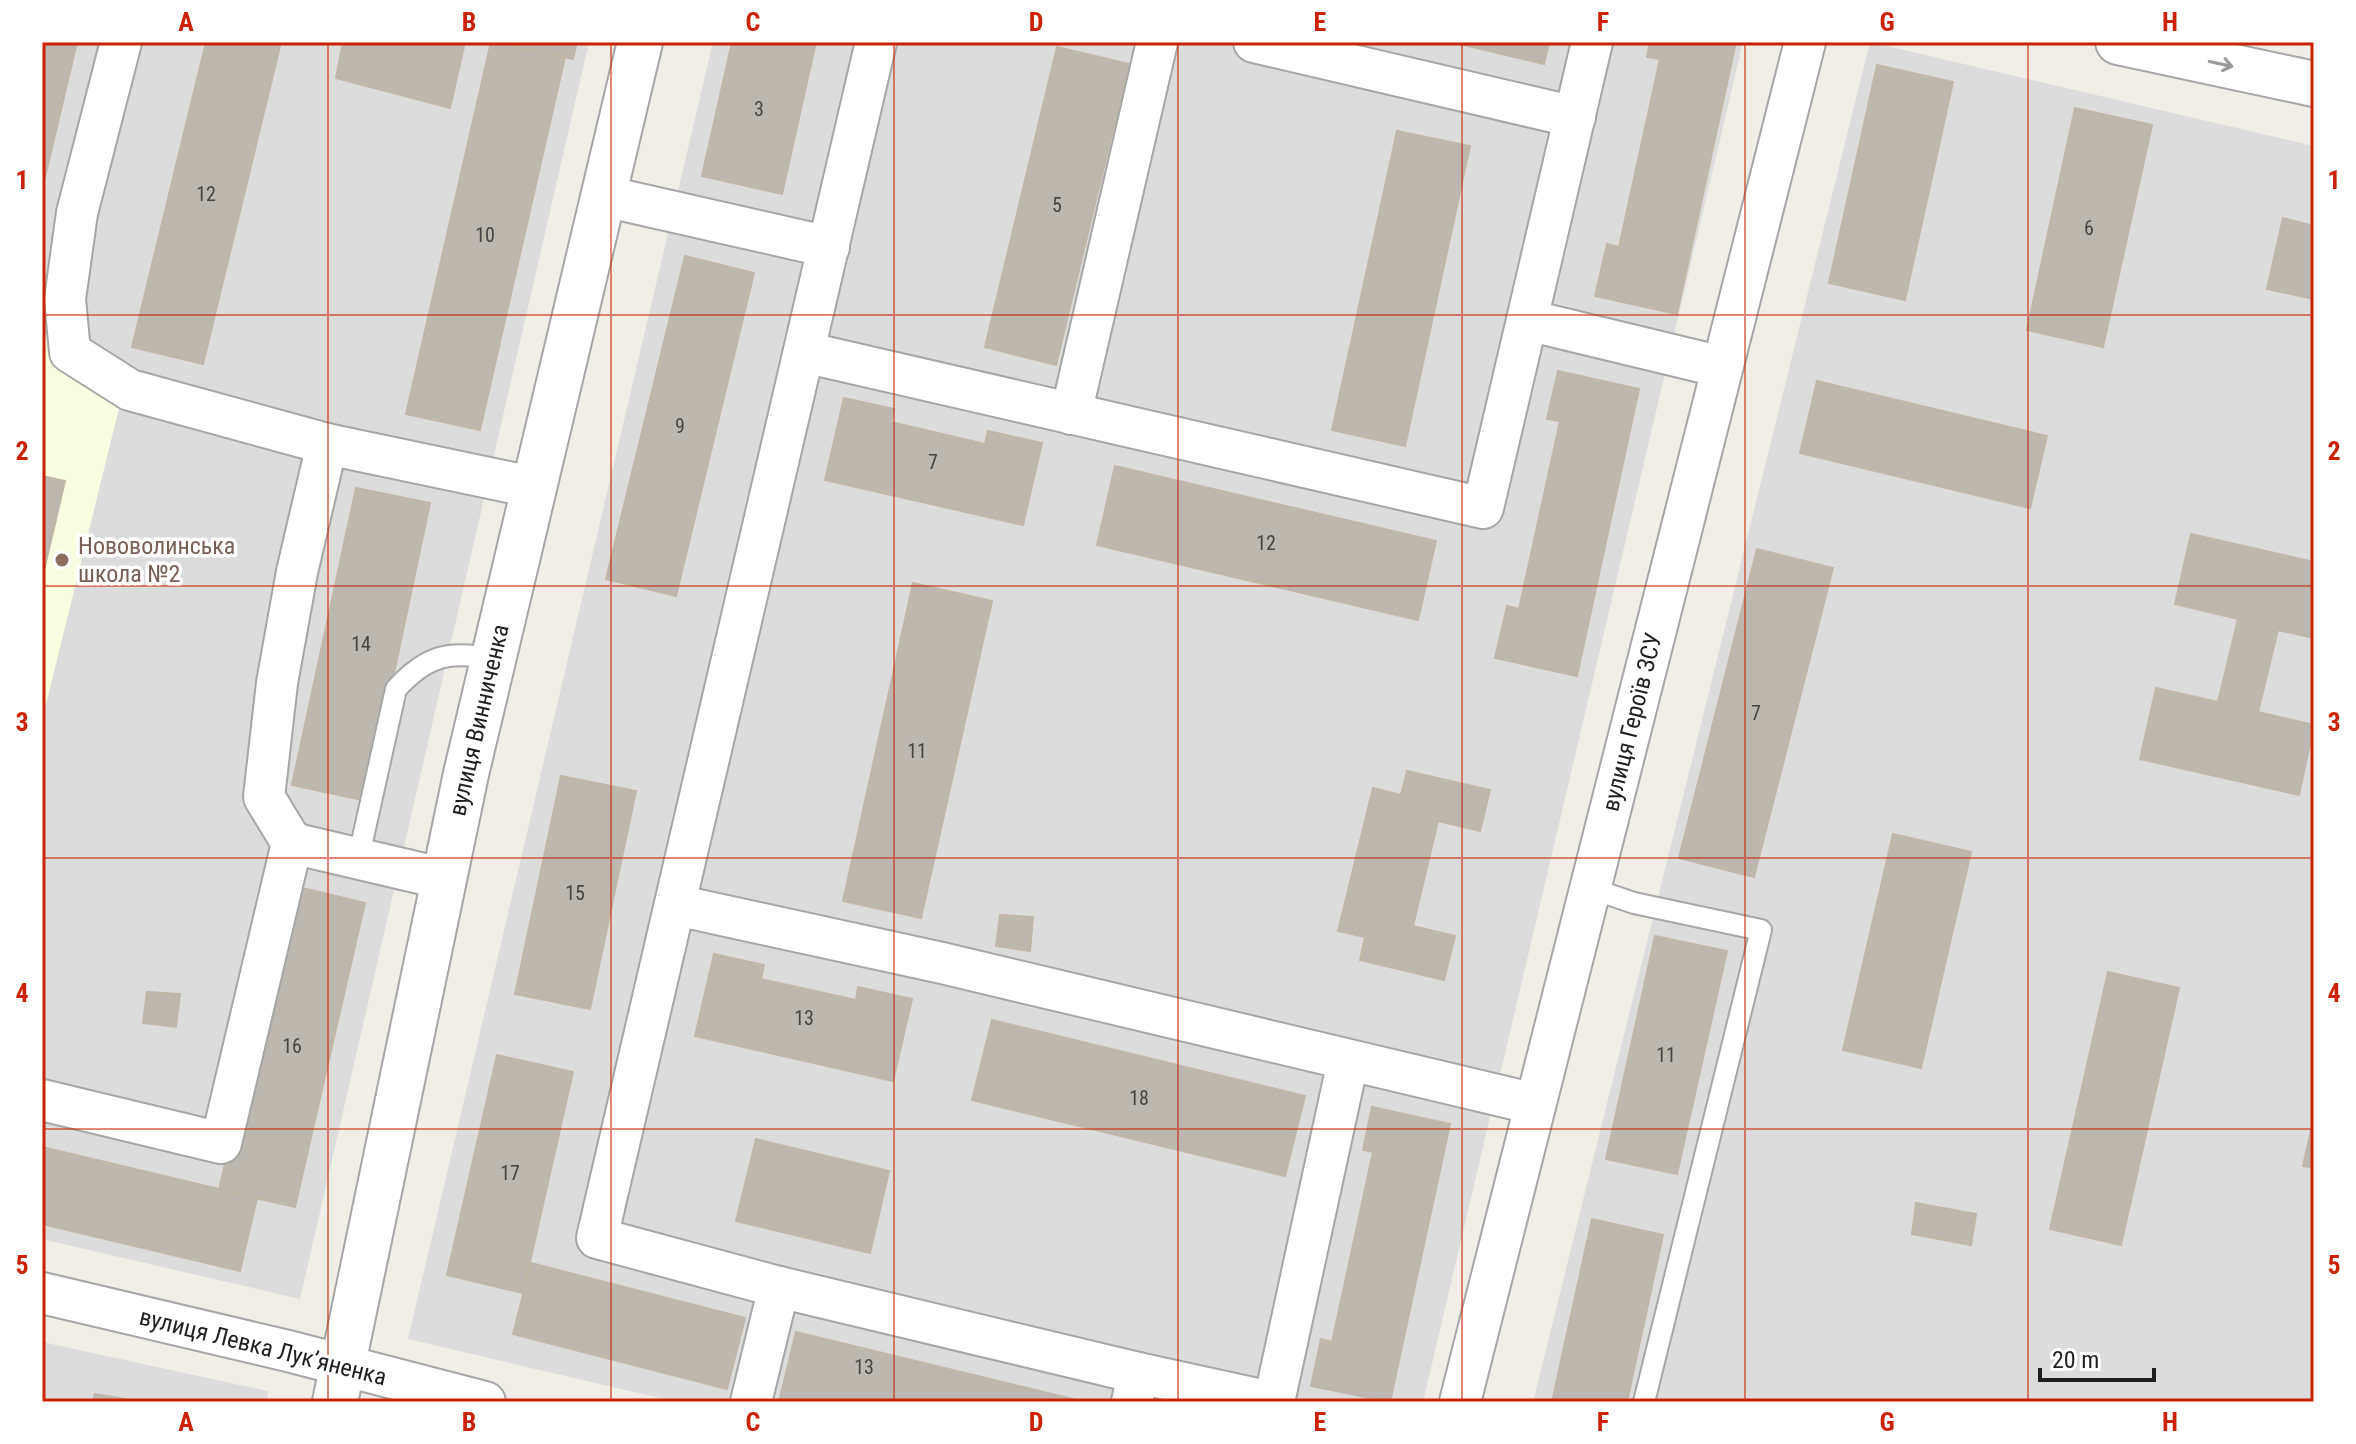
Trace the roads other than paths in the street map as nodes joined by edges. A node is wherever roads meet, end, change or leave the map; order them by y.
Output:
1 (121, 42) edge
2 (640, 42) edge
3 (876, 42) edge
4 (1157, 42) edge
5 (1254, 42) edge
6 (1592, 42) edge
7 (1805, 42) edge
8 (2118, 42) edge
9 (2314, 84) edge
10 (1575, 117) junction
11 (604, 196) junction
12 (829, 247) junction
13 (1527, 320) junction
14 (804, 352) junction
15 (1722, 367) junction
16 (1071, 414) junction
17 (327, 444) junction
18 (532, 487) junction
19 (493, 659) junction
20 (292, 843) junction
21 (358, 860) junction
22 (445, 879) junction
23 (1590, 888) junction
24 (676, 905) junction
25 (1348, 1061) junction
26 (42, 1100) edge
27 (1535, 1104) junction
28 (779, 1287) junction
29 (42, 1293) edge
30 (339, 1383) edge
31 (1135, 1387) edge
32 (485, 1402) edge
33 (751, 1402) edge
34 (1272, 1402) edge
35 (1460, 1402) edge
36 (1644, 1402) edge

1 - 17 street
2 - 11 street, вулиця Винниченка
3 - 12 street
4 - 16 street
5 - 10 street
6 - 10 street
7 - 15 street, вулиця Героїв ЗСУ
8 -> 9 street
10 - 13 street
11 - 12 street
11 - 18 street, вулиця Винниченка
12 - 14 street
13 - 15 street
13 - 16 street
14 - 16 street
14 - 24 street
15 - 23 street, вулиця Героїв ЗСУ
17 - 18 street
17 - 20 street
18 - 19 street, вулиця Винниченка
19 - 21 lane
19 - 22 street, вулиця Винниченка
20 - 21 street
20 - 26 street
21 - 22 street
22 - 30 street, вулиця Винниченка
23 - 27 street, вулиця Героїв ЗСУ
23 - 36 lane
24 - 25 street
24 - 28 street
25 - 27 street
25 - 34 street
27 - 35 street, вулиця Героїв ЗСУ
28 - 31 street
28 - 33 street
29 - 30 street, вулиця Левка Лукʼяненка
30 - 32 street, вулиця Левка Лукʼяненка
31 - 34 street

